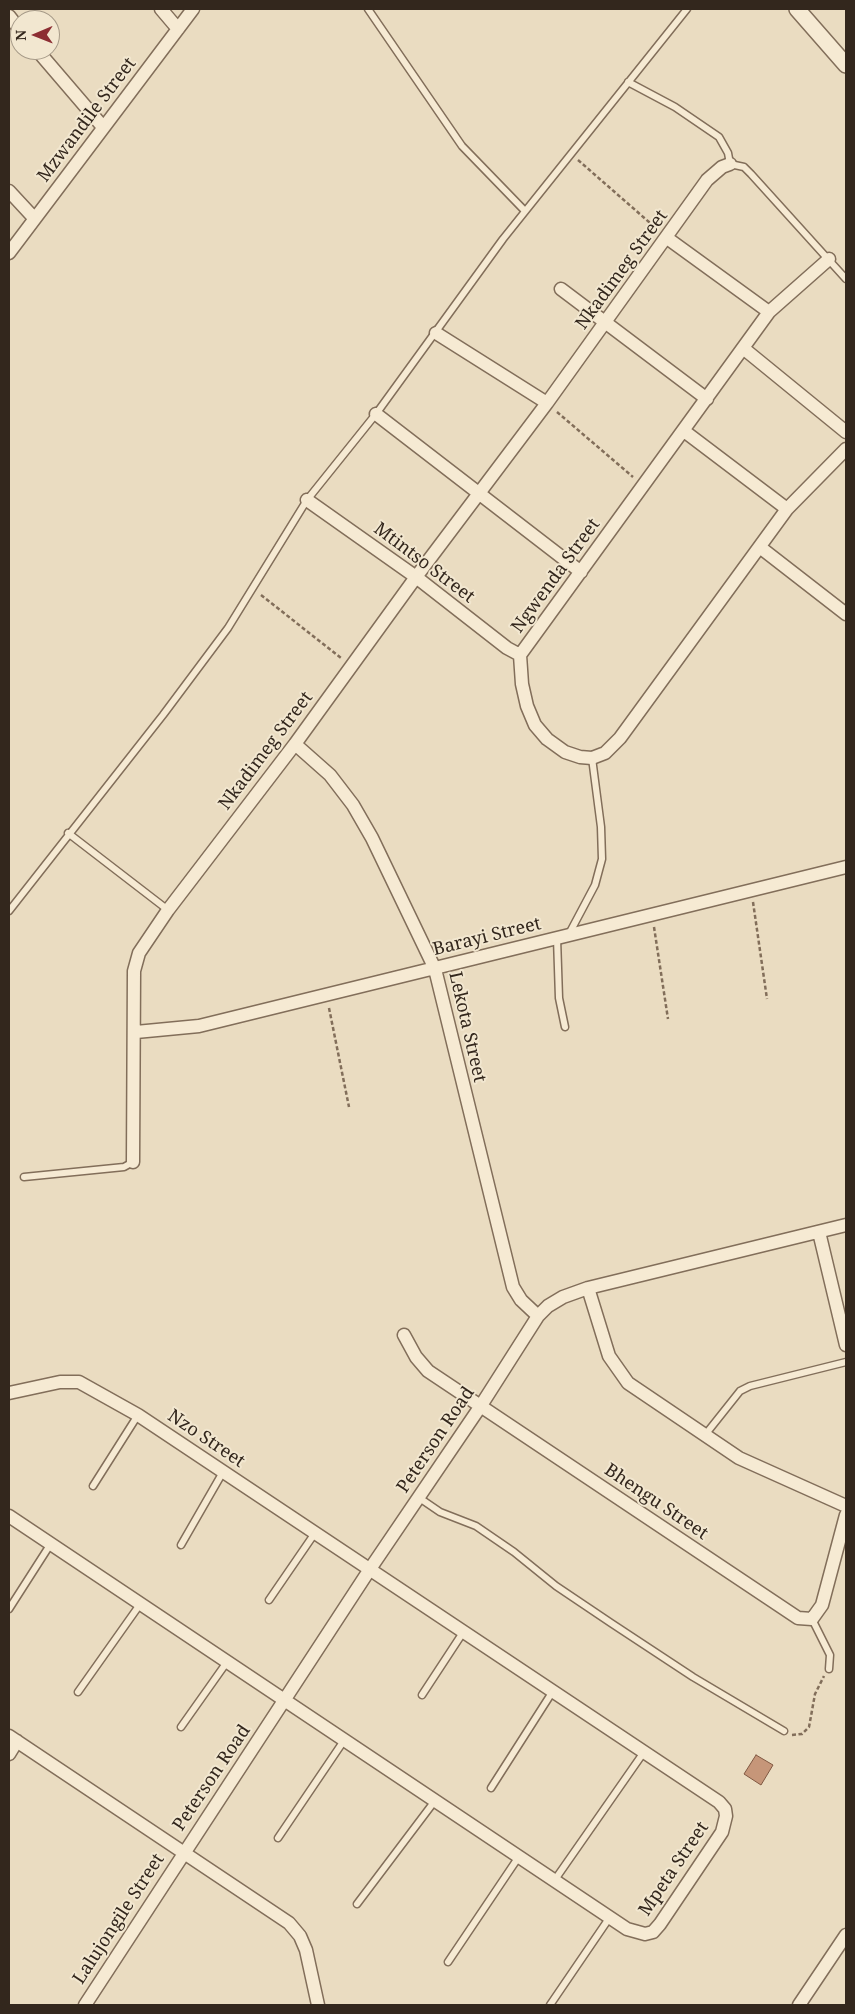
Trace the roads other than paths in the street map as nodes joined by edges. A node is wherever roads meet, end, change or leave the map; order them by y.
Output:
1 (14, 9) edge
2 (161, 9) edge
3 (193, 9) edge
4 (368, 9) edge
5 (687, 9) edge
6 (797, 9) edge
7 (9, 15) edge
8 (178, 28) junction
9 (46, 60) edge
10 (846, 65) edge
11 (628, 82) junction
12 (103, 127) junction
13 (730, 164) junction
14 (9, 191) edge
15 (525, 211) junction
16 (34, 218) junction
17 (667, 238) junction
18 (9, 253) edge
19 (829, 259) junction
20 (846, 279) edge
21 (561, 289) dead end
22 (769, 312) junction
23 (605, 322) junction
24 (436, 333) junction
25 (744, 348) junction
26 (707, 399) junction
27 (547, 403) junction
28 (376, 414) junction
29 (684, 431) junction
30 (846, 432) edge
31 (846, 449) edge
32 (479, 492) junction
33 (307, 500) junction
34 (788, 509) junction
35 (761, 548) junction
36 (581, 572) junction
37 (416, 577) junction
38 (846, 614) edge
39 (520, 655) junction
40 (295, 744) junction
41 (592, 758) junction
42 (68, 833) junction
43 (846, 867) edge
44 (168, 910) junction
45 (9, 911) edge
46 (562, 937) junction
47 (435, 969) junction
48 (565, 1027) dead end
49 (136, 1032) junction
50 (133, 1162) joint
51 (24, 1177) dead end
52 (846, 1225) edge
53 (819, 1232) junction
54 (588, 1288) junction
55 (538, 1316) junction
56 (404, 1335) dead end
57 (846, 1345) edge
58 (846, 1362) edge
59 (9, 1393) edge
60 (480, 1407) junction
61 (138, 1415) junction
62 (705, 1435) junction
63 (223, 1472) junction
64 (93, 1486) dead end
65 (418, 1497) junction
66 (846, 1506) edge
67 (846, 1515) edge
68 (9, 1516) edge
69 (315, 1532) junction
70 (50, 1545) junction
71 (181, 1545) dead end
72 (370, 1569) junction
73 (269, 1600) dead end
74 (141, 1603) junction
75 (9, 1609) edge
76 (812, 1619) junction
77 (464, 1631) junction
78 (227, 1662) junction
79 (829, 1669) road end
80 (553, 1691) junction
81 (78, 1692) dead end
82 (422, 1695) dead end
83 (284, 1700) junction
84 (181, 1727) dead end
85 (784, 1731) road end
86 (13, 1738) edge
87 (343, 1742) junction
88 (645, 1751) junction
89 (9, 1754) edge
90 (491, 1788) dead end
91 (434, 1802) junction
92 (278, 1838) dead end
93 (183, 1853) junction
94 (518, 1858) junction
95 (554, 1881) junction
96 (356, 1904) dead end
97 (610, 1917) junction
98 (846, 1935) edge
99 (448, 1962) dead end
100 (89, 2004) edge
101 (318, 2005) edge
102 (550, 2005) edge
103 (799, 2005) edge

1 - 7 street
2 - 8 street
3 - 8 street, Mzwandile Street
4 - 15 lane
5 - 11 lane
6 - 10 street
8 - 12 street, Mzwandile Street
9 - 12 street
11 - 13 lane
11 - 15 lane
12 - 16 street, Mzwandile Street
13 - 17 street, Nkadimeg Street
13 - 19 lane
14 - 16 street
15 - 24 lane
16 - 18 street, Mzwandile Street
17 - 22 street
17 - 23 street, Nkadimeg Street
19 - 20 lane
19 - 22 street, Ngwenda Street
21 - 23 street
22 - 25 street, Ngwenda Street
23 - 26 street
23 - 27 street, Nkadimeg Street
24 - 27 street
24 - 28 lane
25 - 26 street, Ngwenda Street
25 - 30 street
26 - 29 street, Ngwenda Street
27 - 32 street, Nkadimeg Street
28 - 32 street
28 - 33 lane
29 - 34 street
29 - 36 street, Ngwenda Street
31 - 34 street
32 - 36 street
32 - 37 street, Nkadimeg Street
33 - 37 street, Mtintso Street
33 - 42 lane
34 - 35 street
35 - 38 street
35 - 41 street
36 - 39 street, Ngwenda Street
37 - 39 street, Mtintso Street
37 - 40 street, Nkadimeg Street
39 - 41 street, Ngwenda Street
40 - 44 street, Nkadimeg Street
40 - 47 street, Lekota Street
41 - 46 lane
42 - 44 lane
42 - 45 lane
43 - 46 street, Barayi Street
44 - 49 street, Nkadimeg Street
46 - 47 street, Barayi Street
46 - 48 lane
47 - 49 street, Barayi Street
47 - 55 street, Lekota Street
49 - 50 street, Nkadimeg Street
50 - 51 lane
52 - 53 street, Peterson Road
53 - 54 street, Peterson Road
53 - 57 street
54 - 55 street, Peterson Road
54 - 62 street
55 - 60 street, Peterson Road
56 - 60 street, Bhengu Street
58 - 62 lane
59 - 61 street, Nzo Street
60 - 65 street, Peterson Road
60 - 76 street, Bhengu Street
61 - 63 street, Nzo Street
61 - 64 lane
62 - 66 street
63 - 69 street, Nzo Street
63 - 71 lane
65 - 72 street, Peterson Road
65 - 85 lane
67 - 76 street
68 - 70 street
69 - 72 street, Nzo Street
69 - 73 lane
70 - 74 street
70 - 75 lane
72 - 77 street, Mpeta Street
72 - 83 street, Peterson Road
74 - 78 street
74 - 81 lane
76 - 79 lane
77 - 80 street, Mpeta Street
77 - 82 lane
78 - 83 street
78 - 84 lane
80 - 88 street, Mpeta Street
80 - 90 lane
83 - 87 street, Mpeta Street
83 - 93 street, Peterson Road
86 - 89 street
86 - 93 street
87 - 91 street, Mpeta Street
87 - 92 lane
88 - 95 lane
88 - 97 street, Mpeta Street
91 - 94 street, Mpeta Street
91 - 96 lane
93 - 100 street, Lalujongile Street
93 - 101 street
94 - 95 street, Mpeta Street
94 - 99 lane
95 - 97 street, Mpeta Street
97 - 102 lane
98 - 103 street

